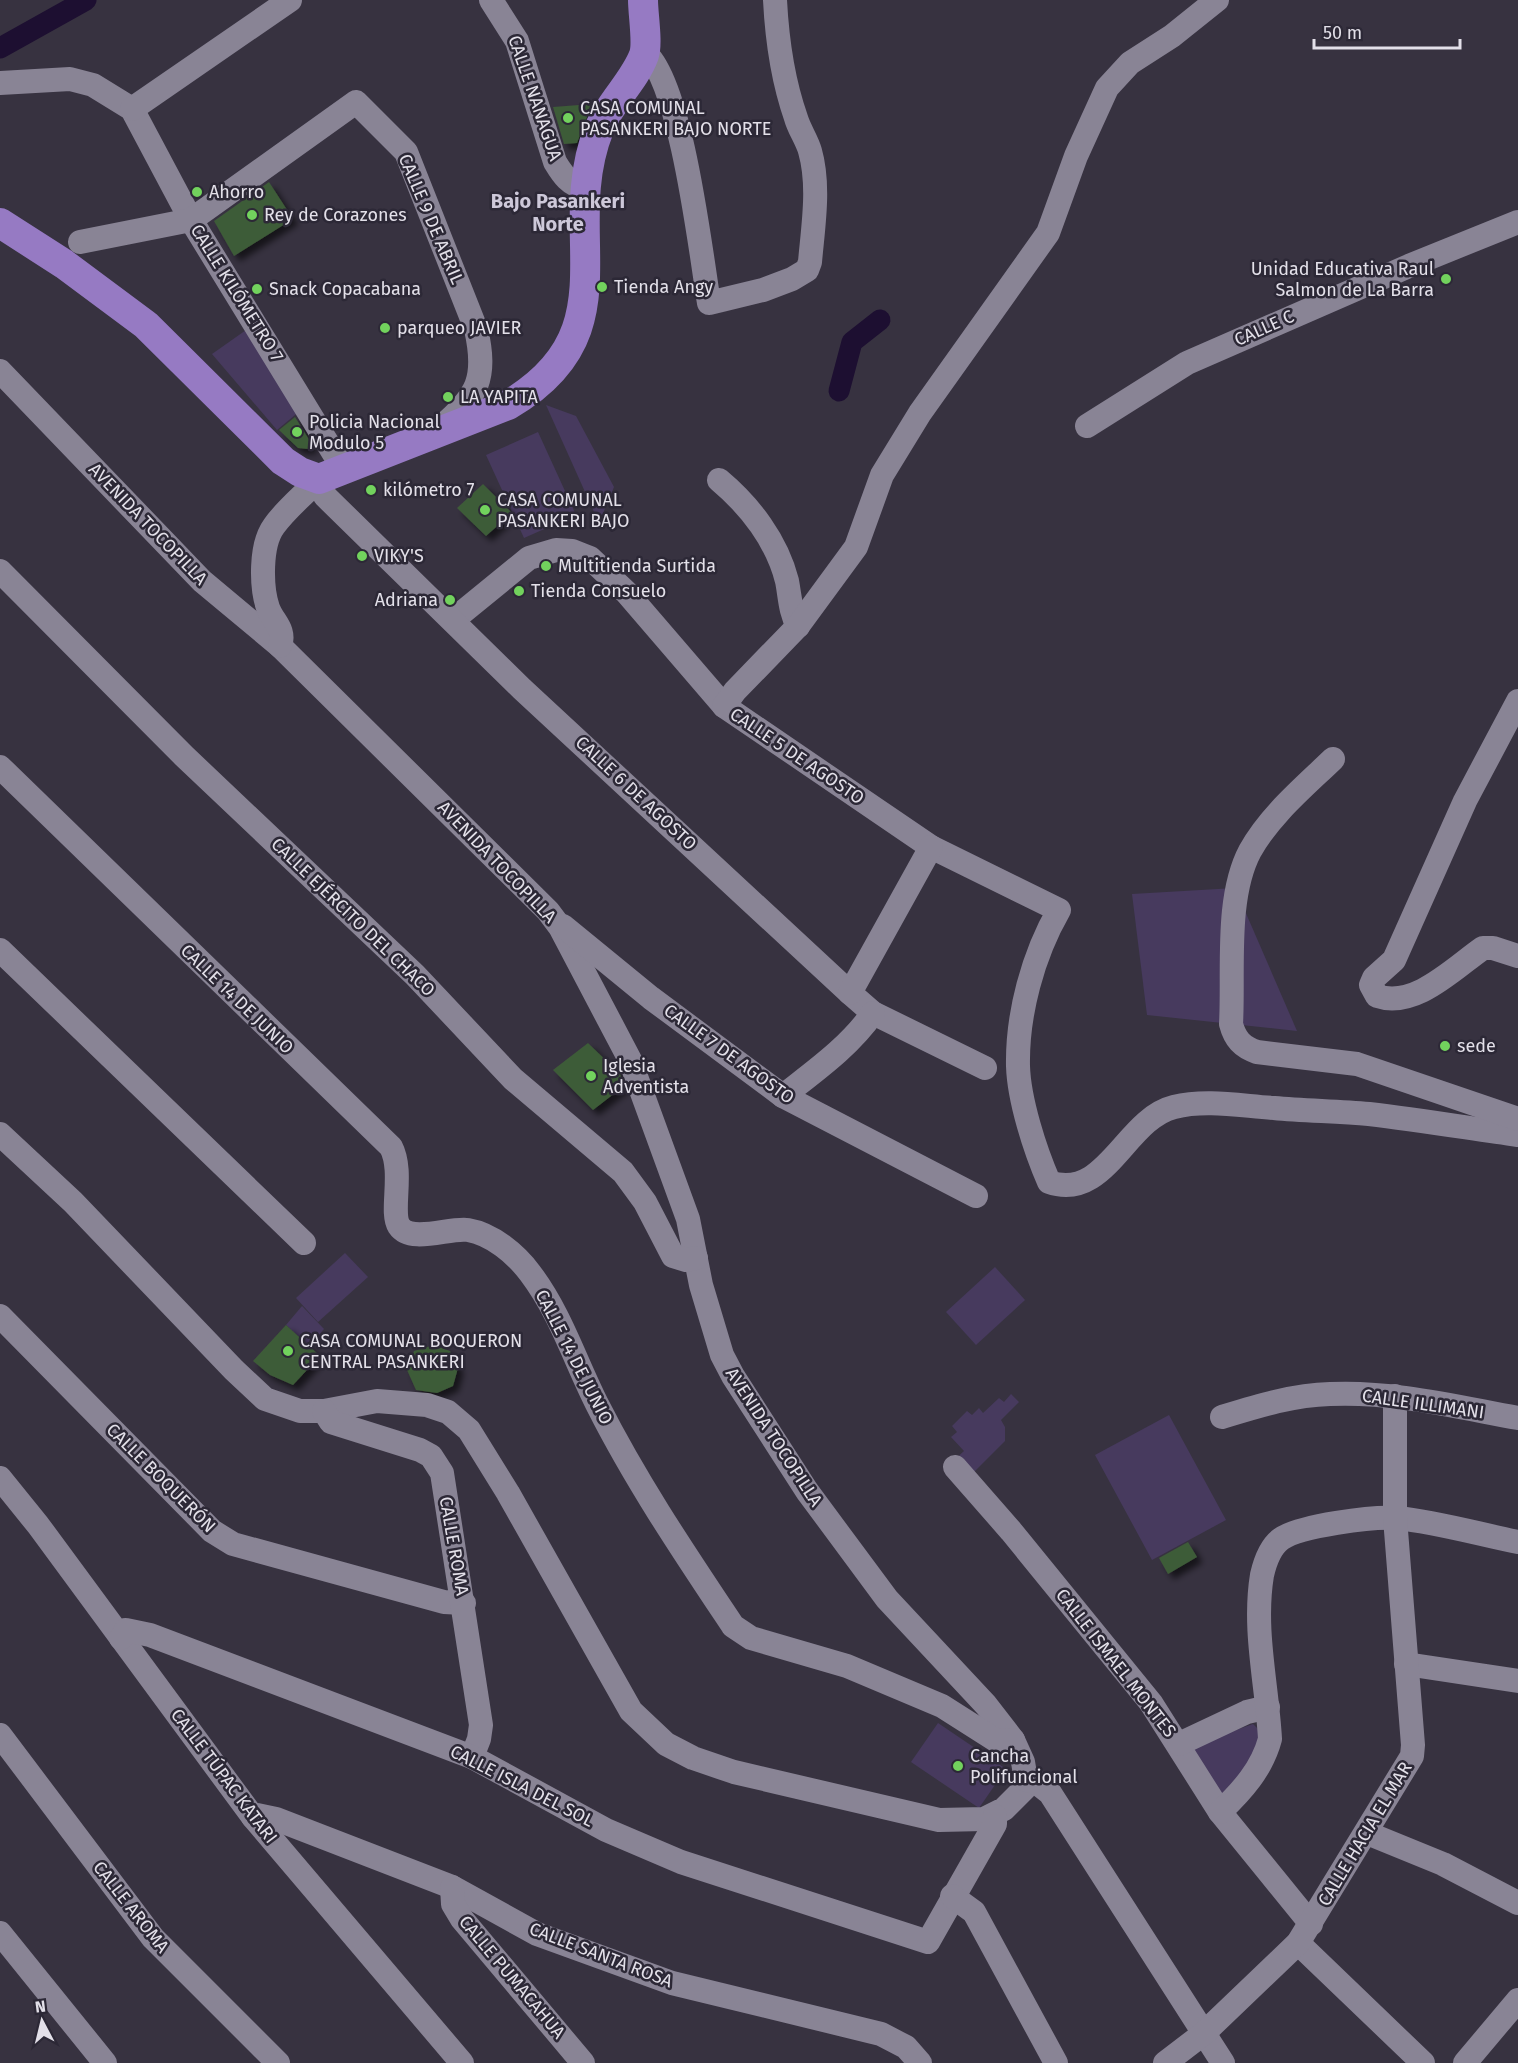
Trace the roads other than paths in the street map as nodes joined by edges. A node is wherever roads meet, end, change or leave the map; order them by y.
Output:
1 (290, 0) edge
2 (491, 0) edge
3 (643, 0) edge
4 (775, 0) edge
5 (1218, 0) edge
6 (645, 53) junction
7 (0, 83) edge
8 (132, 110) junction
9 (586, 186) junction
10 (191, 220) junction
11 (0, 223) edge
12 (1517, 225) edge
13 (80, 242) dead end
14 (0, 371) edge
15 (1087, 426) dead end
16 (435, 433) junction
17 (332, 475) junction
18 (719, 480) dead end
19 (0, 571) edge
20 (453, 620) junction
21 (798, 626) junction
22 (280, 646) junction
23 (1518, 701) edge
24 (724, 706) junction
25 (1333, 759) dead end
26 (0, 767) edge
27 (931, 847) junction
28 (560, 927) junction
29 (0, 950) edge
30 (1518, 956) edge
31 (850, 993) junction
32 (873, 1013) junction
33 (986, 1068) dead end
34 (783, 1096) junction
35 (1518, 1119) edge
36 (0, 1134) edge
37 (1518, 1135) edge
38 (976, 1196) dead end
39 (304, 1243) dead end
40 (696, 1258) junction
41 (0, 1316) edge
42 (1395, 1396) junction
43 (324, 1411) junction
44 (1222, 1417) dead end
45 (1518, 1418) edge
46 (955, 1467) dead end
47 (0, 1478) edge
48 (1395, 1518) junction
49 (1518, 1542) edge
50 (464, 1603) junction
51 (121, 1638) junction
52 (1406, 1664) junction
53 (1518, 1681) edge
54 (1268, 1707) junction
55 (0, 1735) edge
56 (1013, 1740) junction
57 (1179, 1744) junction
58 (472, 1757) junction
59 (1026, 1780) junction
60 (1220, 1812) junction
61 (995, 1816) junction
62 (253, 1817) junction
63 (1367, 1833) junction
64 (452, 1887) junction
65 (952, 1896) junction
66 (1515, 1896) edge
67 (0, 1933) edge
68 (1304, 1933) junction
69 (1518, 2000) edge
70 (1203, 2034) junction
71 (105, 2063) edge
72 (278, 2063) edge
73 (462, 2063) edge
74 (583, 2063) edge
75 (920, 2063) edge
76 (1056, 2063) edge
77 (1165, 2063) edge
78 (1223, 2063) edge
79 (1423, 2063) edge
80 (1465, 2063) edge

1 - 8 street
2 - 9 street, CALLE NANAGUA
3 - 6 main road
4 - 6 street
5 - 21 street
6 - 9 main road
7 - 8 street, CALLE KILÓMETRO 7
8 - 10 street, CALLE KILÓMETRO 7
9 - 16 main road
10 - 13 street, CALLE 9 DE ABRIL
10 - 16 street, CALLE 9 DE ABRIL
10 - 17 street, CALLE KILÓMETRO 7
11 - 17 main road
12 - 15 street, CALLE C
14 - 22 street, AVENIDA TOCOPILLA
16 - 17 main road
17 - 20 street, CALLE 6 DE AGOSTO
17 - 22 street
18 - 21 street
19 - 40 street, CALLE EJÉRCITO DEL CHACO
20 - 24 street, CALLE 5 DE AGOSTO
20 - 31 street, CALLE 6 DE AGOSTO
21 - 24 street
22 - 28 street, AVENIDA TOCOPILLA
23 - 30 street
24 - 27 street, CALLE 5 DE AGOSTO
25 - 35 street
26 - 56 street, CALLE 14 DE JUNIO
27 - 31 street
27 - 37 street, CALLE 5 DE AGOSTO
28 - 34 street, CALLE 7 DE AGOSTO
28 - 40 street, AVENIDA TOCOPILLA
29 - 39 street
31 - 32 street, CALLE 6 DE AGOSTO
32 - 33 street, CALLE 6 DE AGOSTO
32 - 34 street
34 - 38 street, CALLE 7 DE AGOSTO
36 - 43 street
40 - 56 street, AVENIDA TOCOPILLA
41 - 50 street, CALLE BOQUERÓN
42 - 44 street, CALLE ILLIMANI
42 - 45 street, CALLE ILLIMANI
42 - 48 street, CALLE HACIA EL MAR
43 - 50 street, CALLE ROMA
43 - 61 street
46 - 57 street, CALLE ISMAEL MONTES
47 - 51 street, CALLE TÚPAC KATARI
48 - 49 street
48 - 52 street, CALLE HACIA EL MAR
48 - 54 street
50 - 58 street, CALLE ROMA
51 - 58 street, CALLE ISLA DEL SOL
51 - 62 street, CALLE TÚPAC KATARI
52 - 53 street
52 - 63 street, CALLE HACIA EL MAR
54 - 57 street
54 - 60 street
55 - 72 street, CALLE AROMA
56 - 59 street, AVENIDA TOCOPILLA
57 - 60 street, CALLE ISMAEL MONTES
58 - 65 street, CALLE ISLA DEL SOL
59 - 61 street
59 - 70 street
60 - 68 street, CALLE ISMAEL MONTES
61 - 65 street
62 - 64 street, CALLE SANTA ROSA
62 - 73 street, CALLE TÚPAC KATARI
63 - 66 street
63 - 68 street, CALLE HACIA EL MAR
64 - 74 street, CALLE PUMACAHUA
64 - 75 street, CALLE SANTA ROSA
65 - 76 street
67 - 71 street
68 - 70 street, CALLE HACIA EL MAR
68 - 79 street, CALLE ISMAEL MONTES
69 - 80 street
70 - 77 street, CALLE HACIA EL MAR
70 - 78 street

